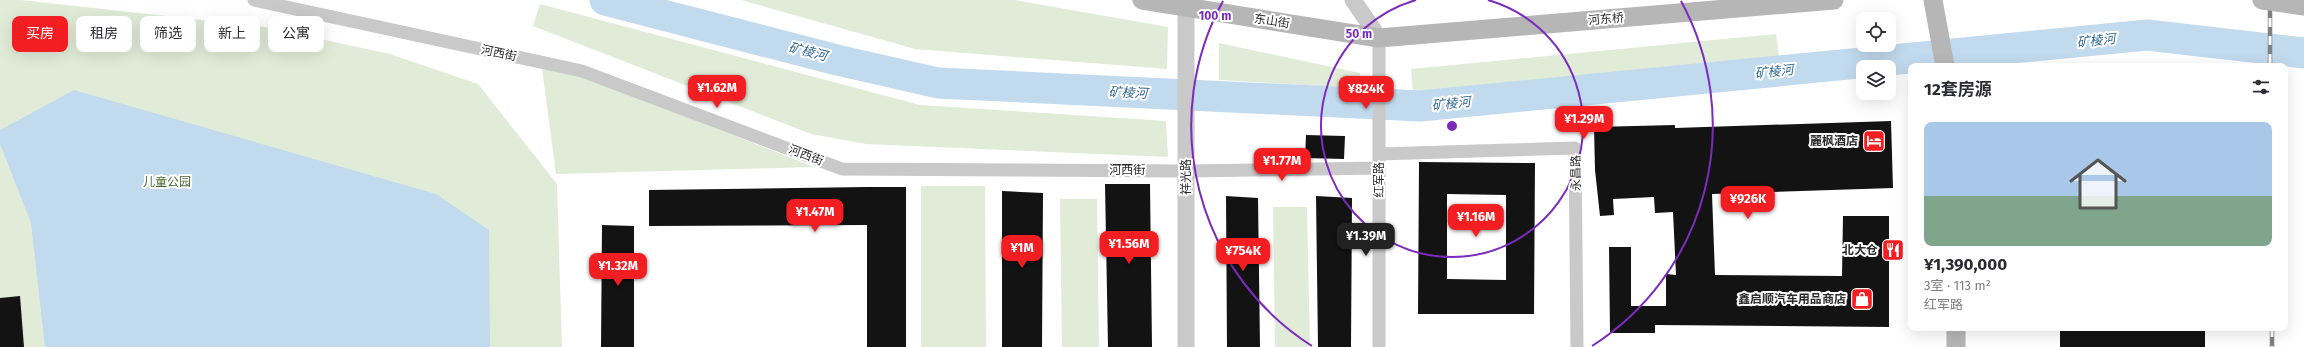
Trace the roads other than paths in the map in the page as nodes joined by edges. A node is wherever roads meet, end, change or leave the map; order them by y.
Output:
1 (254, 0) edge
2 (1142, 0) edge
3 (1353, 0) edge
4 (1834, 0) edge
5 (2262, 0) edge
6 (1190, 4) edge
7 (2304, 6) edge
8 (1934, 7) edge
9 (1379, 46) junction
10 (1943, 63) edge
11 (1379, 163) junction
12 (1186, 171) junction
13 (1956, 331) edge
14 (1186, 347) edge
15 (1379, 347) edge
16 (1577, 347) edge
17 (1956, 347) edge

1 - 12 street, 河西街
2 - 6 main road, 东山街
3 - 9 street
4 - 9 main road, 河东桥
5 - 7 main road, bridge
6 - 9 main road, 东山街
6 - 12 street, 祥光路
8 - 10 main road
9 - 11 street, 红军路
11 - 12 street, 河西街
11 - 15 street, 红军路
11 - 16 street, 永昌路
12 - 14 street, 祥光路
13 - 17 main road

